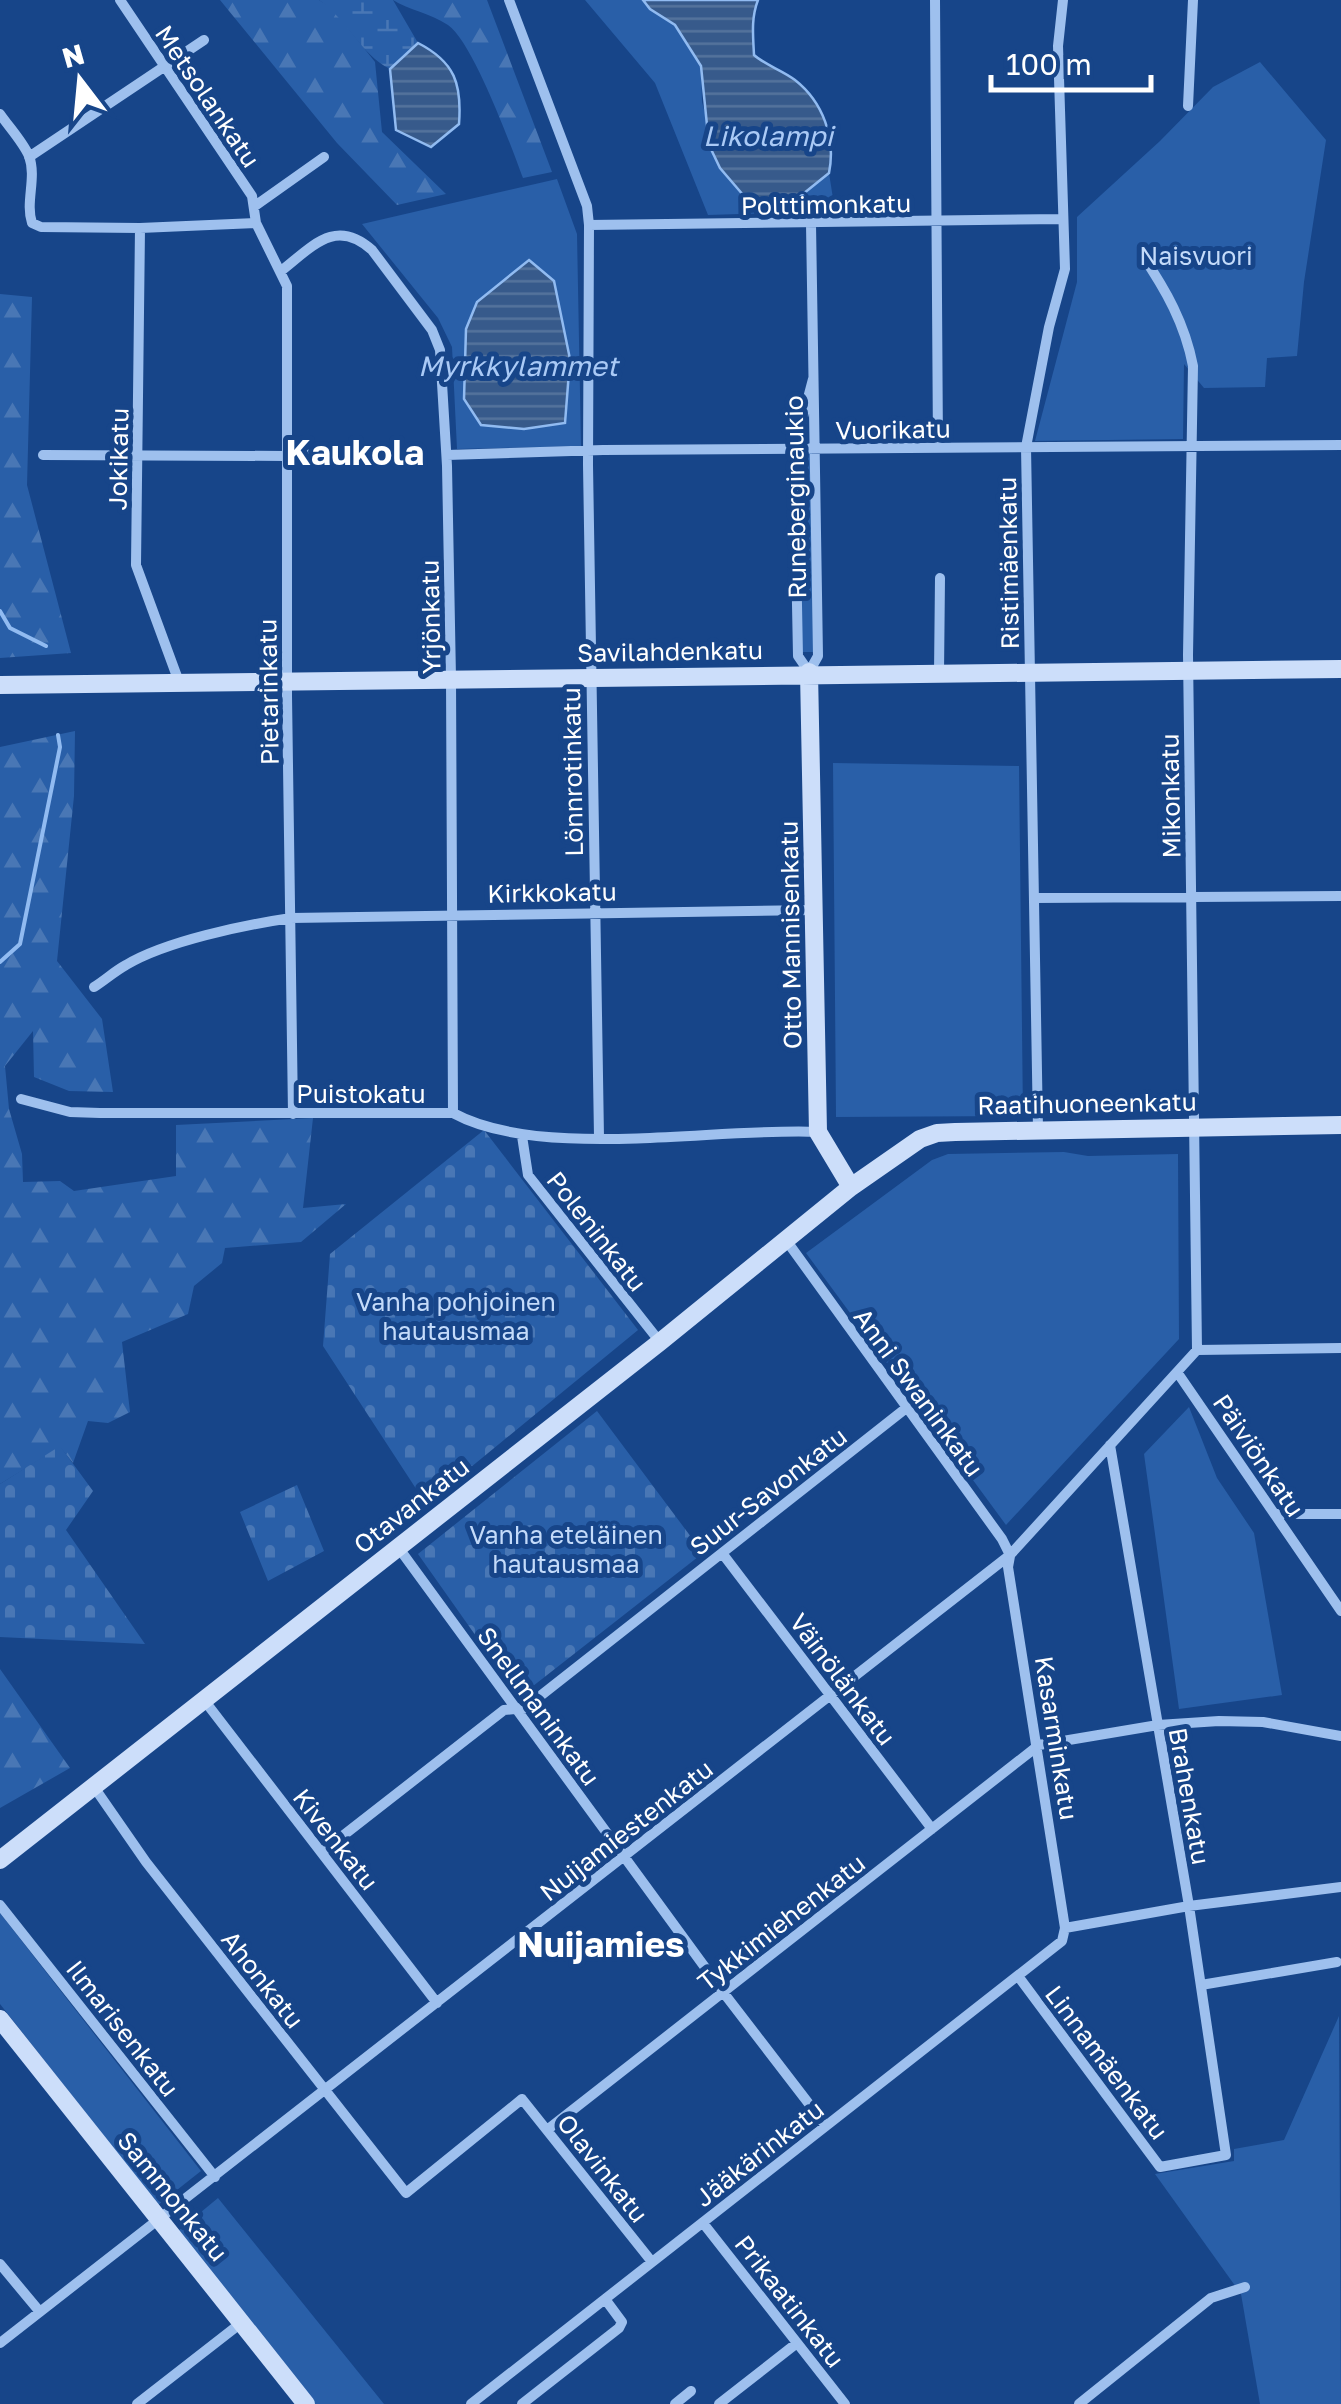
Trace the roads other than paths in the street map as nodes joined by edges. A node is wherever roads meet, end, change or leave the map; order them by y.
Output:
1 (120, 0) edge
2 (509, 0) edge
3 (935, 0) edge
4 (1063, 0) edge
5 (1193, 0) edge
6 (204, 40) dead end
7 (164, 66) junction
8 (1188, 106) dead end
9 (0, 114) edge
10 (29, 157) junction
11 (324, 158) dead end
12 (256, 206) junction
13 (1064, 219) junction
14 (937, 222) junction
15 (256, 223) junction
16 (811, 224) junction
17 (589, 226) junction
18 (140, 228) junction
19 (1142, 254) dead end
20 (281, 271) junction
21 (813, 379) junction
22 (1341, 445) edge
23 (1190, 446) junction
24 (938, 448) junction
25 (1026, 448) junction
26 (359, 451) dead end
27 (588, 451) junction
28 (794, 451) junction
29 (814, 451) junction
30 (138, 454) junction
31 (447, 454) junction
32 (43, 455) dead end
33 (286, 456) junction
34 (940, 578) dead end
35 (1341, 668) edge
36 (1188, 670) junction
37 (1031, 671) junction
38 (809, 672) junction
39 (939, 672) junction
40 (451, 678) junction
41 (592, 678) junction
42 (287, 682) junction
43 (179, 683) junction
44 (0, 684) edge
45 (1341, 896) edge
46 (1191, 897) junction
47 (1034, 898) junction
48 (814, 910) junction
49 (594, 911) junction
50 (451, 914) junction
51 (291, 918) junction
52 (94, 987) dead end
53 (21, 1099) dead end
54 (453, 1113) junction
55 (294, 1114) junction
56 (1341, 1125) edge
57 (1195, 1126) junction
58 (1038, 1129) junction
59 (818, 1132) junction
60 (522, 1136) junction
61 (599, 1137) junction
62 (850, 1187) junction
63 (790, 1247) junction
64 (660, 1342) junction
65 (1341, 1348) edge
66 (1197, 1350) junction
67 (1177, 1372) junction
68 (905, 1408) junction
69 (1110, 1444) junction
70 (1276, 1514) junction
71 (1341, 1514) edge
72 (403, 1553) junction
73 (722, 1554) junction
74 (1010, 1555) junction
75 (1341, 1611) edge
76 (830, 1695) junction
77 (204, 1700) junction
78 (517, 1710) junction
79 (1158, 1725) junction
80 (1341, 1736) edge
81 (1038, 1745) junction
82 (94, 1787) junction
83 (932, 1829) junction
84 (322, 1852) junction
85 (624, 1857) junction
86 (0, 1860) edge
87 (1341, 1887) edge
88 (0, 1904) edge
89 (1189, 1906) junction
90 (1065, 1928) junction
91 (1338, 1962) dead end
92 (1018, 1976) junction
93 (1201, 1985) junction
94 (723, 1992) junction
95 (437, 2004) junction
96 (0, 2019) edge
97 (326, 2090) junction
98 (522, 2099) joint
99 (826, 2126) junction
100 (548, 2130) junction
101 (1226, 2156) joint
102 (215, 2177) junction
103 (161, 2220) junction
104 (702, 2223) junction
105 (652, 2262) junction
106 (0, 2264) edge
107 (1245, 2287) dead end
108 (604, 2299) junction
109 (40, 2312) junction
110 (241, 2323) junction
111 (0, 2343) edge
112 (797, 2343) junction
113 (691, 2391) dead end
114 (478, 2402) edge
115 (137, 2404) edge
116 (306, 2404) edge
117 (522, 2404) edge
118 (675, 2404) edge
119 (720, 2404) edge
120 (845, 2404) edge
121 (1079, 2404) edge

1 - 7 street, Metsolankatu
2 - 17 street, Lönnrotinkatu
3 - 14 street
4 - 13 street, Ristimäenkatu
5 - 8 street
6 - 7 street
7 - 10 street
7 - 12 street, Metsolankatu
9 - 10 street
10 - 18 street
11 - 12 street
12 - 15 street, Metsolankatu
13 - 14 street, Polttimonkatu
13 - 25 street, Ristimäenkatu
14 - 16 street, Polttimonkatu
14 - 24 street
15 - 18 street
15 - 20 street, Metsolankatu
16 - 17 street, Polttimonkatu
16 - 21 street
17 - 27 street, Lönnrotinkatu
18 - 30 street, Jokikatu
19 - 23 street, Mikonkatu
20 - 31 street, Yrjönkatu
20 - 33 street, Pietarinkatu
21 - 28 street, Runeberginaukio
21 - 29 street, Runeberginaukio
22 - 23 street, Vuorikatu
23 - 25 street, Vuorikatu
23 - 36 street, Mikonkatu
24 - 25 street, Vuorikatu
24 - 29 street, Vuorikatu
25 - 37 street, Ristimäenkatu
26 - 33 street
27 - 28 street, Vuorikatu
27 - 31 street, Vuorikatu
27 - 41 street, Lönnrotinkatu
28 - 29 street, Vuorikatu
28 - 38 street, Runeberginaukio
29 - 38 street, Runeberginaukio
30 - 32 street
30 - 33 street
30 - 43 street, Jokikatu
31 - 40 street, Yrjönkatu
33 - 42 street, Pietarinkatu
34 - 39 street
35 - 36 main road, Savilahdenkatu
36 - 37 main road, Savilahdenkatu
36 - 46 street, Mikonkatu
37 - 39 main road, Savilahdenkatu
37 - 47 street, Ristimäenkatu
38 - 39 main road, Savilahdenkatu
38 - 41 main road, Savilahdenkatu
38 - 48 main road, Otto Mannisenkatu
40 - 41 main road, Savilahdenkatu
40 - 42 main road, Savilahdenkatu
40 - 50 street, Yrjönkatu
41 - 49 street, Lönnrotinkatu
42 - 43 main road, Savilahdenkatu
42 - 51 street, Pietarinkatu
43 - 44 main road, Savilahdenkatu
45 - 46 street
46 - 47 street
46 - 57 street, Mikonkatu
47 - 58 street, Ristimäenkatu
48 - 49 street, Kirkkokatu
48 - 59 main road, Otto Mannisenkatu
49 - 50 street, Kirkkokatu
49 - 61 street, Lönnrotinkatu
50 - 51 street, Kirkkokatu
50 - 54 street, Yrjönkatu
51 - 52 street, Kirkkokatu
51 - 55 street, Pietarinkatu
53 - 55 street, Puistokatu
54 - 55 street, Puistokatu
54 - 60 street, Puistokatu
56 - 57 main road, Raatihuoneenkatu
57 - 58 main road, Raatihuoneenkatu
57 - 66 street, Mikonkatu
58 - 62 main road, Raatihuoneenkatu
59 - 61 street, Puistokatu
59 - 62 main road, Otto Mannisenkatu
60 - 61 street, Puistokatu
60 - 64 street, Poleninkatu
62 - 63 main road, Otavankatu
63 - 64 main road, Otavankatu
63 - 68 street, Anni Swaninkatu
64 - 72 main road, Otavankatu
65 - 66 street
66 - 67 street, Nuijamiestenkatu
67 - 69 street, Nuijamiestenkatu
67 - 70 street, Päiviönkatu
68 - 73 street, Suur-Savonkatu
68 - 74 street, Anni Swaninkatu
69 - 74 street, Nuijamiestenkatu
69 - 79 street, Brahenkatu
70 - 71 street
70 - 75 street, Päiviönkatu
72 - 77 main road, Otavankatu
72 - 78 street, Snellmaninkatu
73 - 76 street, Väinölänkatu
73 - 78 street, Suur-Savonkatu
74 - 76 street, Nuijamiestenkatu
74 - 81 street, Kasarminkatu
76 - 83 street, Väinölänkatu
76 - 85 street, Nuijamiestenkatu
77 - 82 main road, Otavankatu
77 - 84 street, Kivenkatu
78 - 84 street, Suur-Savonkatu
78 - 85 street, Snellmaninkatu
79 - 80 street
79 - 81 street
79 - 89 street, Brahenkatu
81 - 83 street, Tykkimiehenkatu
81 - 90 street, Kasarminkatu
82 - 86 main road, Otavankatu
82 - 97 street, Ahonkatu
83 - 94 street, Tykkimiehenkatu
84 - 95 street, Kivenkatu
85 - 94 street, Snellmaninkatu
85 - 95 street, Nuijamiestenkatu
87 - 89 street
88 - 102 street, Ilmarisenkatu
89 - 90 street
89 - 93 street, Brahenkatu
90 - 92 street, Jääkärinkatu
91 - 93 street
92 - 99 street, Jääkärinkatu
92 - 101 street, Linnamäenkatu
93 - 101 street, Brahenkatu
94 - 99 street, Snellmaninkatu
94 - 100 street, Tykkimiehenkatu
95 - 97 street, Nuijamiestenkatu
96 - 103 main road, Sammonkatu
97 - 98 street, Ahonkatu
97 - 102 street, Nuijamiestenkatu
98 - 100 street, Olavinkatu
99 - 104 street, Jääkärinkatu
100 - 105 street, Olavinkatu
102 - 103 street, Nuijamiestenkatu
103 - 109 street, Nuijamiestenkatu
103 - 110 main road, Sammonkatu
104 - 105 street, Jääkärinkatu
104 - 112 street, Prikaatinkatu
105 - 108 street, Jääkärinkatu
106 - 109 street
107 - 121 street
108 - 114 street, Jääkärinkatu
108 - 117 street
109 - 111 street, Nuijamiestenkatu
110 - 115 street
110 - 116 main road, Sammonkatu
112 - 119 street
112 - 120 street, Prikaatinkatu
113 - 118 street

